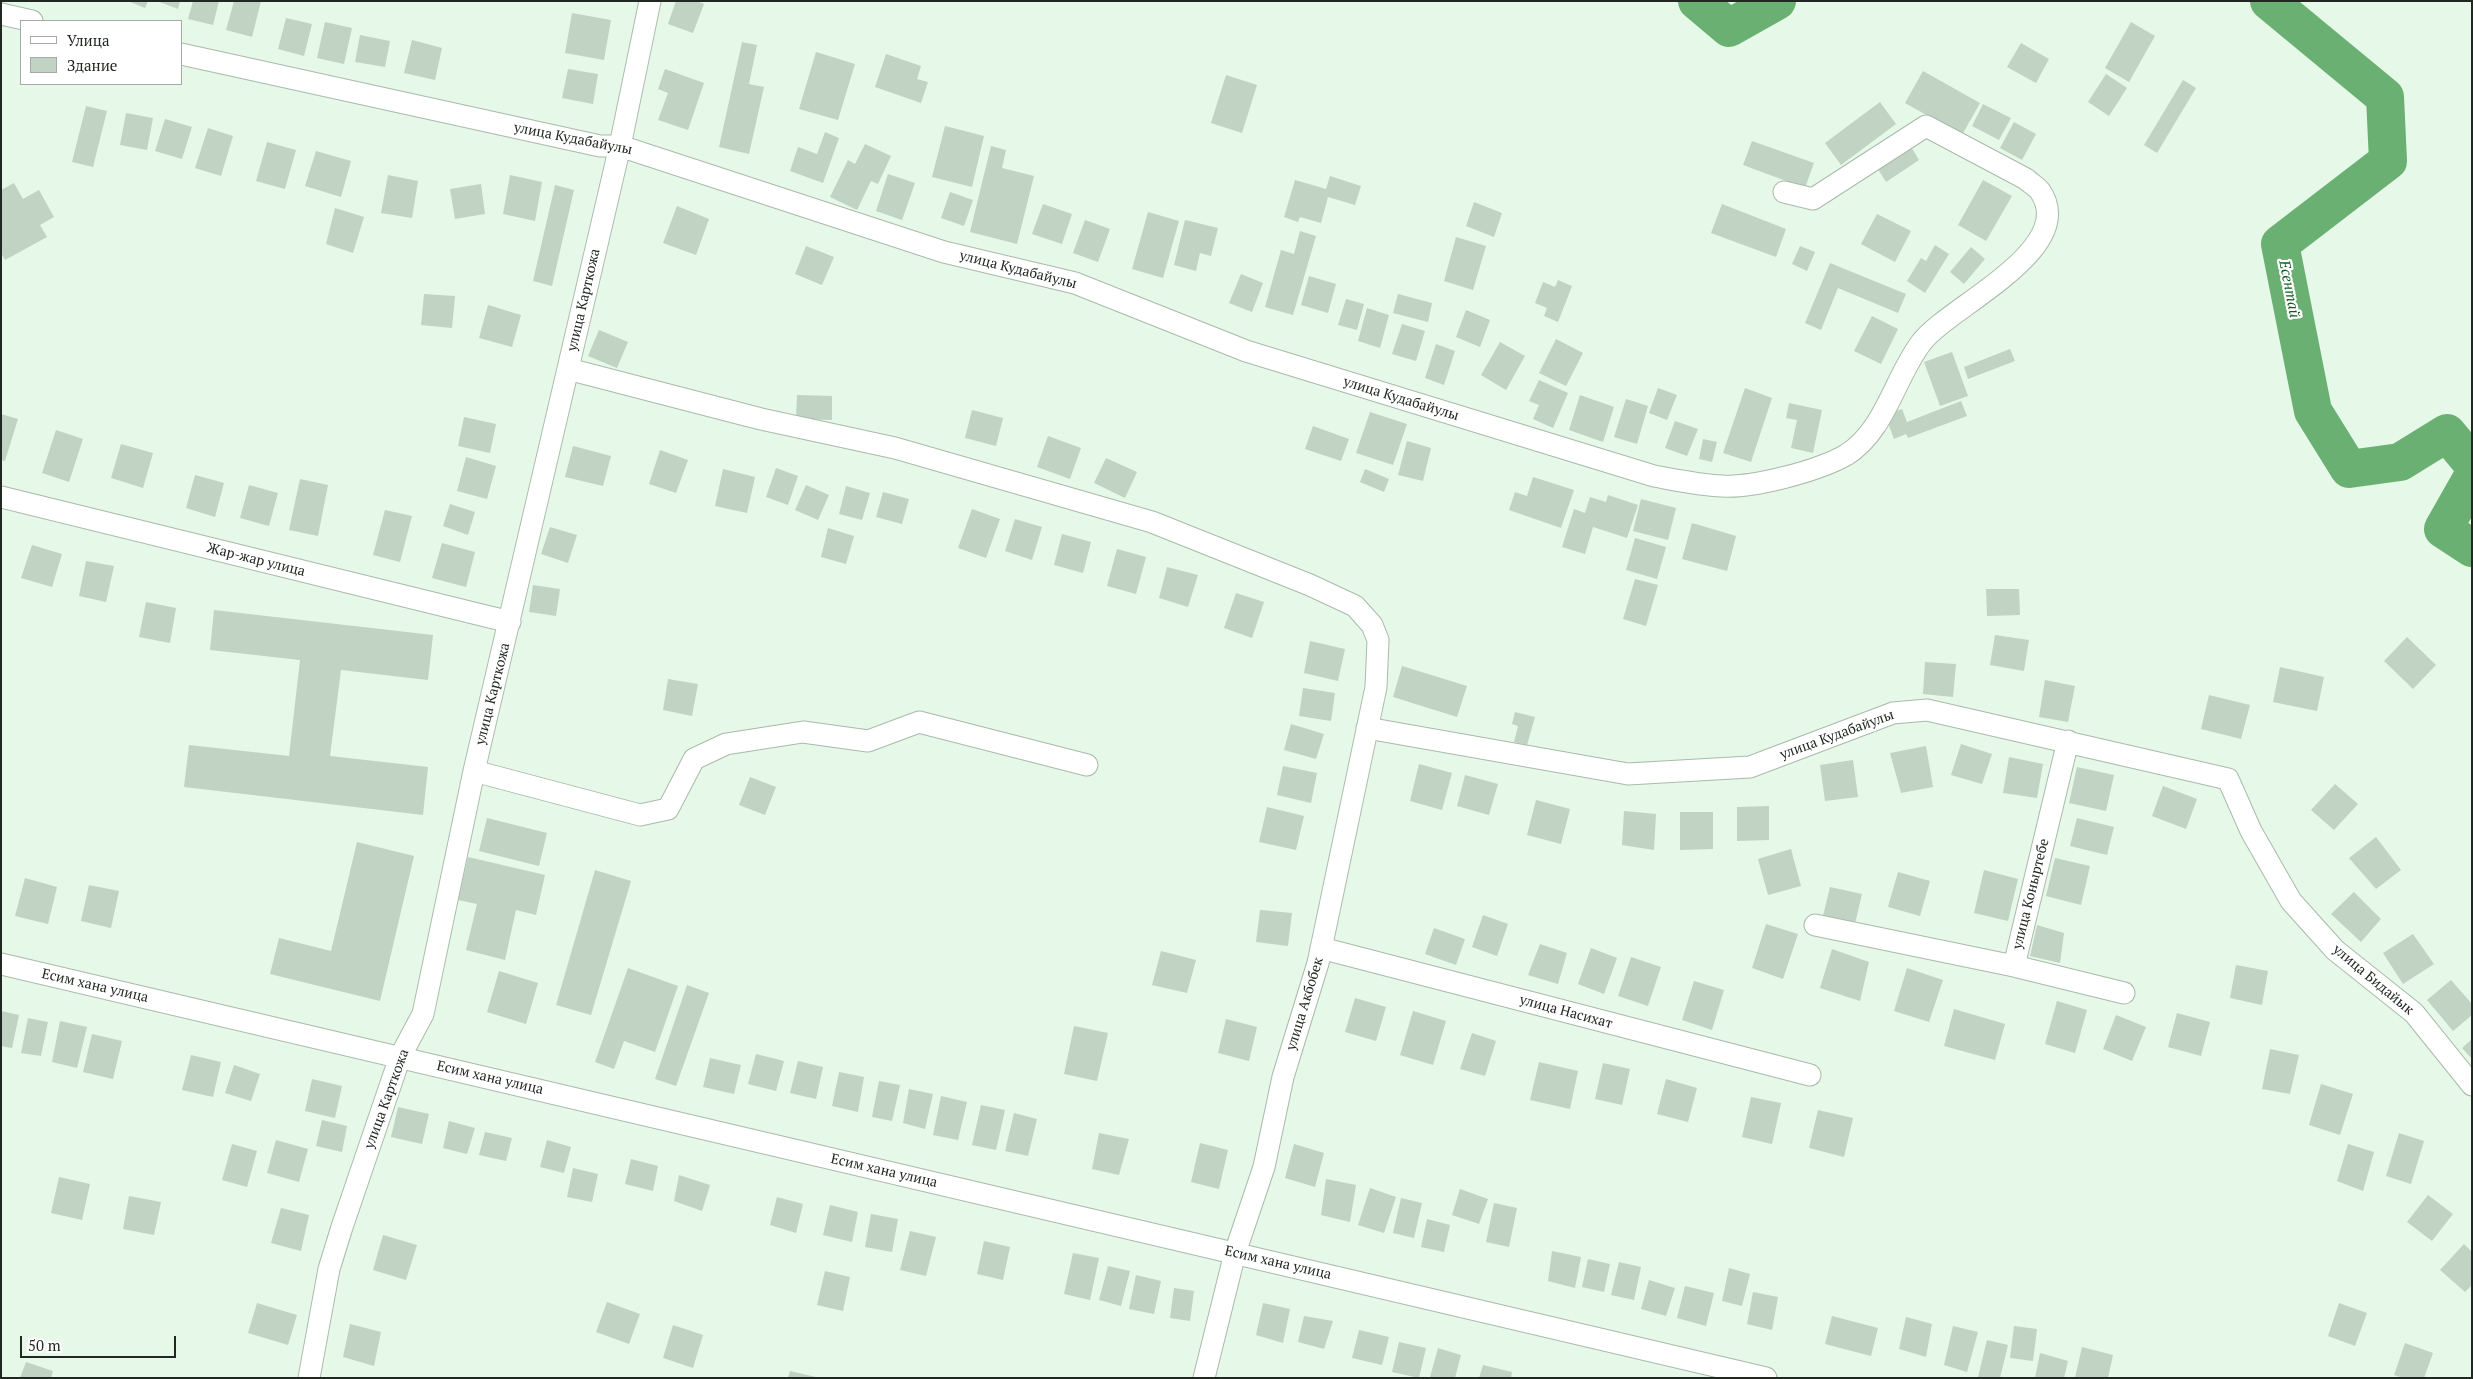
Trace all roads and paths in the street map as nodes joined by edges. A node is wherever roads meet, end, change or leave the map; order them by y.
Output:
1 (650, 1) edge
2 (1, 14) edge
3 (28, 20) edge
4 (182, 54) edge
5 (620, 146) junction
6 (1784, 192) dead end
7 (568, 370) junction
8 (1, 497) edge
9 (510, 622) junction
10 (1367, 728) junction
11 (2068, 741) junction
12 (1087, 765) dead end
13 (474, 771) junction
14 (2290, 901) joint
15 (1815, 925) dead end
16 (1321, 948) junction
17 (1, 964) edge
18 (2014, 966) junction
19 (2124, 993) dead end
20 (400, 1057) junction
21 (1810, 1075) dead end
22 (2472, 1085) edge
23 (1235, 1253) junction
24 (309, 1378) edge
25 (1204, 1378) edge
26 (1766, 1378) edge

1 - 5 street, улица Карткожа
2 - 3 street
4 - 5 street, улица Кудабайулы
5 - 6 street, улица Кудабайулы
5 - 7 street, улица Карткожа
7 - 9 street, улица Карткожа
7 - 10 street, улица Акбобек
8 - 9 street, Жар-жар улица
9 - 13 street, улица Карткожа
10 - 11 street, улица Кудабайулы
10 - 16 street, улица Акбобек
11 - 14 street, улица Кудабайулы
11 - 18 street, улица Коныртебе
12 - 13 street
13 - 20 street, улица Карткожа
14 - 22 street, улица Бидайык
15 - 18 street, улица Коныртебе
16 - 21 street, улица Насихат
16 - 23 street, улица Акбобек
17 - 20 street, Есим хана улица
18 - 19 street
20 - 23 street, Есим хана улица
20 - 24 street, улица Карткожа
23 - 25 street, улица Акбобек
23 - 26 street, Есим хана улица

